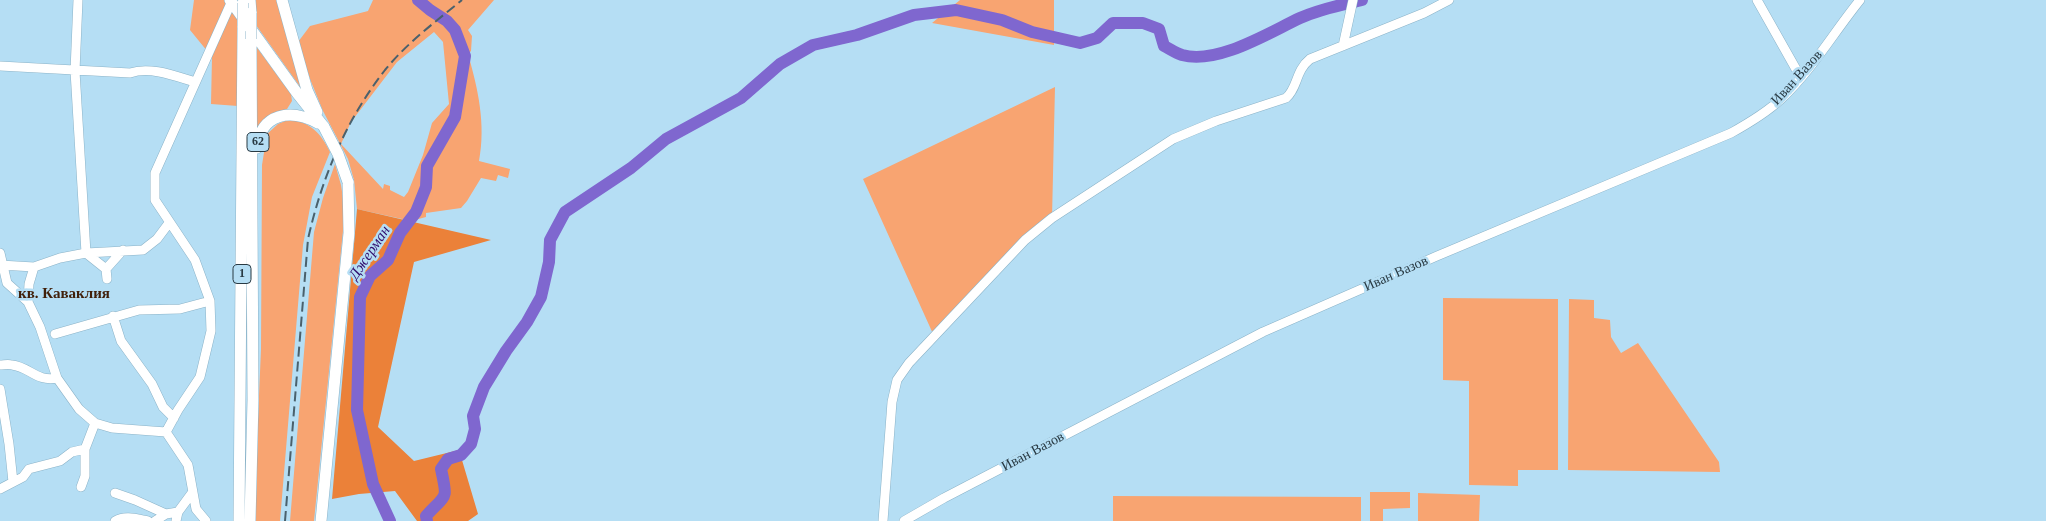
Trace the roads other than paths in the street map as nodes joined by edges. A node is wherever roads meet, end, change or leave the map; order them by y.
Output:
1 (78, 0) edge
2 (282, 0) edge
3 (1353, 0) edge
4 (1449, 0) edge
5 (1757, 0) edge
6 (1860, 0) edge
7 (240, 1) edge
8 (1343, 46) junction
9 (0, 66) edge
10 (75, 71) junction
11 (1801, 78) junction
12 (195, 82) junction
13 (296, 94) junction
14 (287, 115) junction
15 (323, 126) junction
16 (253, 184) junction
17 (169, 223) junction
18 (123, 250) junction
19 (0, 253) edge
20 (86, 253) junction
21 (1, 265) edge
22 (34, 267) junction
23 (106, 269) junction
24 (107, 279) dead end
25 (3, 282) edge
26 (210, 301) junction
27 (28, 302) junction
28 (113, 316) junction
29 (40, 327) junction
30 (55, 334) junction
31 (46, 344) junction
32 (0, 365) edge
33 (57, 378) junction
34 (0, 389) edge
35 (174, 418) junction
36 (95, 423) junction
37 (166, 432) junction
38 (84, 449) junction
39 (13, 482) junction
40 (80, 487) dead end
41 (0, 489) edge
42 (115, 493) dead end
43 (192, 493) junction
44 (166, 514) junction
45 (177, 517) edge
46 (115, 521) edge
47 (148, 521) edge
48 (155, 521) edge
49 (206, 521) edge
50 (239, 521) edge
51 (250, 521) edge
52 (321, 521) edge
53 (883, 521) edge
54 (904, 521) edge

1 - 10 street
2 - 15 main road
3 - 8 street
4 - 8 street
5 - 11 street
6 - 11 street, Иван Вазов
7 - 12 street
7 - 13 main road
7 - 16 main road, 1, bridge
7 - 50 main road, 1, bridge
8 - 53 street
9 - 10 street
10 - 12 street
10 - 20 street
11 - 54 street, Иван Вазов
12 - 17 street
13 - 14 main road
13 - 15 main road
14 - 15 main road
14 - 16 main road, 62
15 - 52 main road, bridge
16 - 51 main road, 1
17 - 18 street
17 - 26 street
18 - 20 street
18 - 23 street
19 - 21 street
20 - 22 street
20 - 23 street
21 - 22 street
21 - 25 street
22 - 27 street
23 - 24 street
25 - 27 street
26 - 28 street
26 - 35 street
27 - 29 street
28 - 30 street
28 - 35 street
29 - 30 street
29 - 31 street
30 - 31 street
31 - 33 street
32 - 33 street
33 - 36 street
34 - 39 street
35 - 37 street
36 - 37 street
36 - 38 street
37 - 43 street
38 - 39 street
38 - 40 street
39 - 41 street
42 - 44 street
43 - 45 street
43 - 49 street
44 - 45 street
44 - 48 street
46 - 47 street

